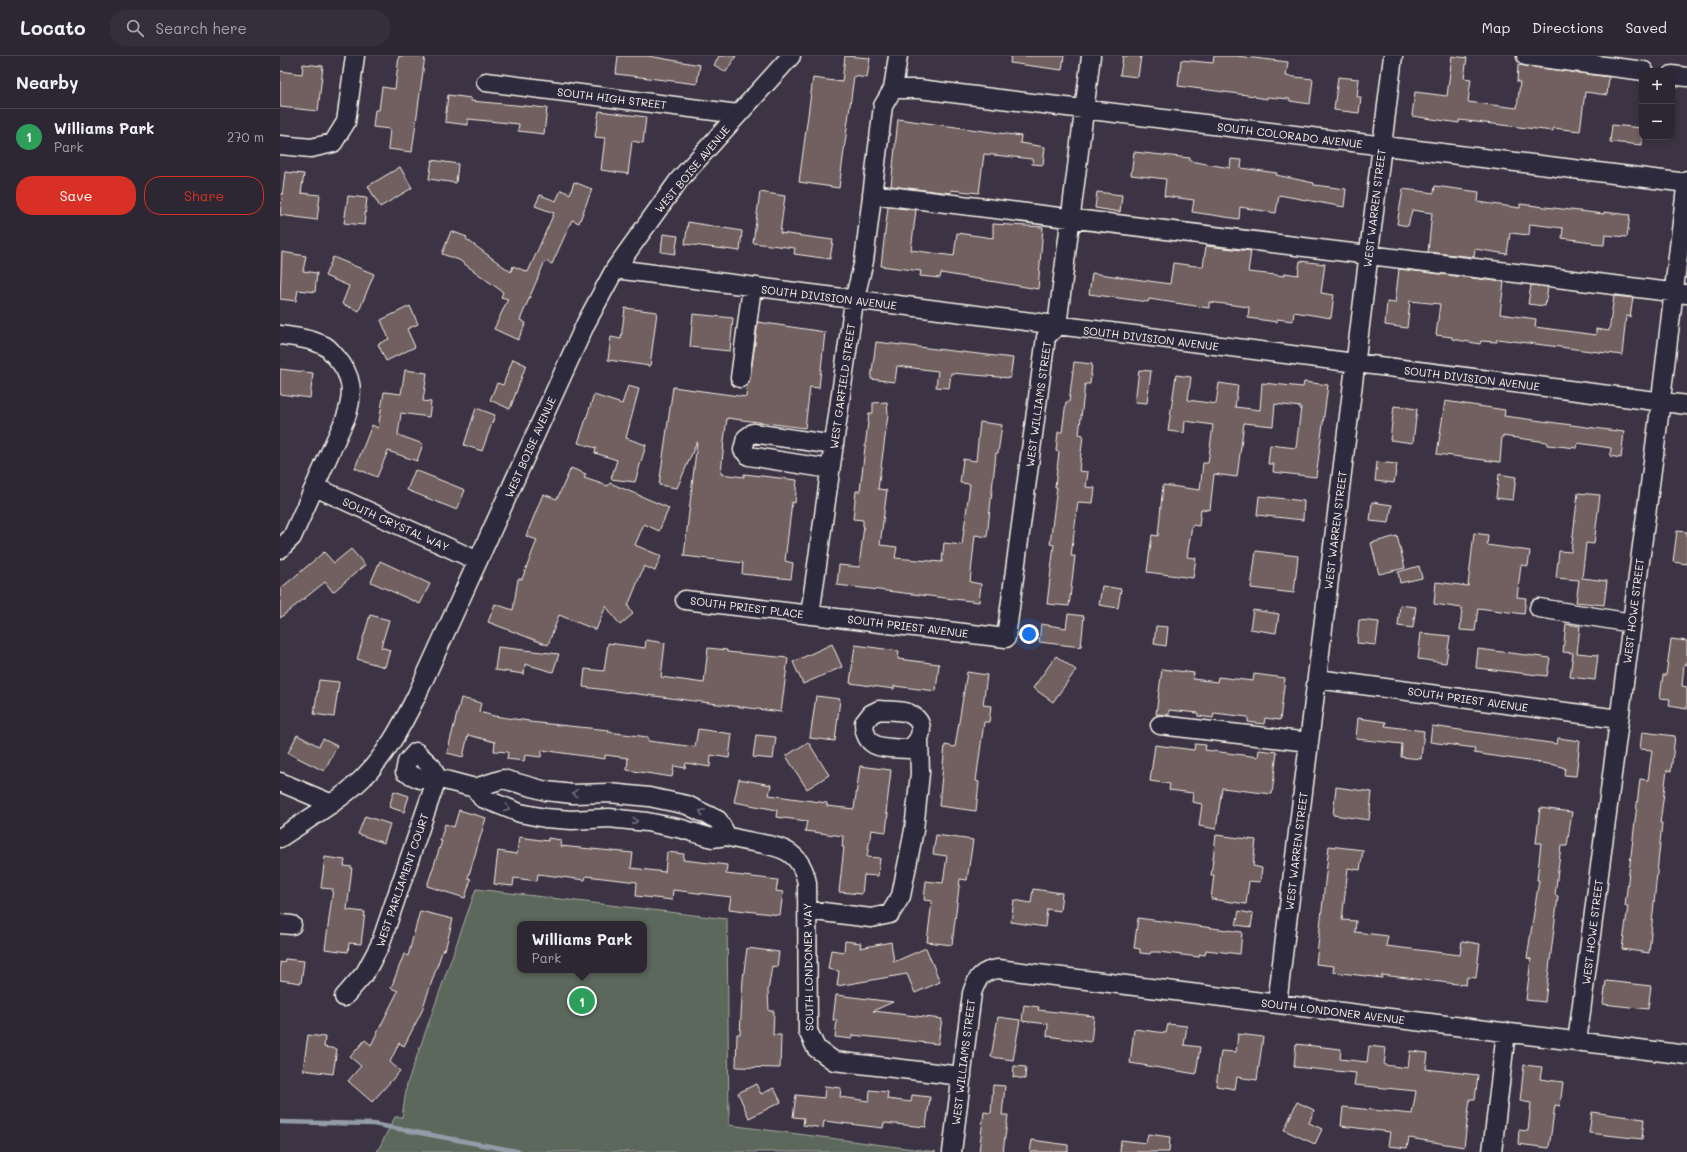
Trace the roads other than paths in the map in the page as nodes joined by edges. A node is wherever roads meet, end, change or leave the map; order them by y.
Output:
1 (355, 56) edge
2 (791, 56) edge
3 (898, 56) edge
4 (1091, 56) edge
5 (1393, 56) edge
6 (1526, 56) edge
7 (1639, 70) edge
8 (1675, 75) edge
9 (1687, 76) edge
10 (486, 82) dead end
11 (893, 89) junction
12 (1084, 110) junction
13 (738, 114) junction
14 (280, 145) edge
15 (1382, 146) junction
16 (1687, 182) edge
17 (872, 194) junction
18 (1071, 218) junction
19 (1369, 255) junction
20 (615, 269) junction
21 (752, 287) junction
22 (1680, 294) edge
23 (854, 301) junction
24 (1057, 326) junction
25 (280, 335) edge
26 (1355, 364) junction
27 (740, 378) dead end
28 (1660, 401) junction
29 (1687, 405) edge
30 (834, 445) junction
31 (830, 469) junction
32 (315, 487) junction
33 (280, 549) edge
34 (478, 561) junction
35 (685, 600) dead end
36 (1539, 608) dead end
37 (810, 615) junction
38 (1632, 622) junction
39 (1006, 638) joint
40 (1317, 679) junction
41 (1619, 719) junction
42 (1160, 725) dead end
43 (919, 740) dead end
44 (1309, 742) junction
45 (387, 749) junction
46 (437, 778) junction
47 (280, 782) edge
48 (475, 788) junction
49 (332, 804) junction
50 (727, 836) junction
51 (280, 838) edge
52 (807, 910) junction
53 (980, 974) joint
54 (344, 997) dead end
55 (1277, 1004) junction
56 (1506, 1032) junction
57 (1577, 1042) junction
58 (1687, 1055) edge
59 (962, 1076) junction
60 (952, 1152) edge
61 (1492, 1152) edge

1 - 14 street
2 - 13 street, WEST BOISE AVENUE
3 - 11 street
4 - 12 street, WEST WILLIAMS STREET
5 - 15 street, WEST WARREN STREET
6 - 7 street
8 - 9 street
10 - 13 street, SOUTH HIGH STREET
11 - 12 street, SOUTH COLORADO AVENUE
11 - 17 street, WEST GARFIELD STREET
12 - 15 street, SOUTH COLORADO AVENUE
12 - 18 street, WEST WILLIAMS STREET
13 - 20 street, WEST BOISE AVENUE
15 - 16 street, SOUTH COLORADO AVENUE
15 - 19 street, WEST WARREN STREET
16 - 22 street, WEST HOWE STREET
17 - 18 street
17 - 23 street, WEST GARFIELD STREET
18 - 19 street
18 - 24 street, WEST WILLIAMS STREET
19 - 22 street
19 - 26 street, WEST WARREN STREET
20 - 21 street, SOUTH DIVISION AVENUE
20 - 34 street, WEST BOISE AVENUE
21 - 23 street, SOUTH DIVISION AVENUE
21 - 27 street
22 - 28 street, WEST HOWE STREET
23 - 24 street, SOUTH DIVISION AVENUE
23 - 30 street, WEST GARFIELD STREET
24 - 26 street, SOUTH DIVISION AVENUE
24 - 39 street, WEST WILLIAMS STREET
25 - 32 street
26 - 28 street, SOUTH DIVISION AVENUE
26 - 40 street, WEST WARREN STREET
28 - 29 street, SOUTH DIVISION AVENUE
28 - 38 street, WEST HOWE STREET
30 - 31 street, WEST GARFIELD STREET
30 - 31 street
31 - 37 street, WEST GARFIELD STREET
32 - 33 street
32 - 34 street, SOUTH CRYSTAL WAY
34 - 45 street, WEST BOISE AVENUE
35 - 37 street, SOUTH PRIEST PLACE
36 - 38 street
37 - 39 street, SOUTH PRIEST AVENUE
38 - 41 street, WEST HOWE STREET
40 - 41 street, SOUTH PRIEST AVENUE
40 - 44 street, WEST WARREN STREET
41 - 57 street, WEST HOWE STREET
42 - 44 street
43 - 52 street
44 - 55 street, WEST WARREN STREET
45 - 46 street, SOUTH LONDONER WAY
45 - 49 street, WEST BOISE AVENUE
46 - 48 street, SOUTH LONDONER WAY
46 - 54 street, WEST PARLIAMENT COURT
47 - 49 street
48 -> 50 street, SOUTH LONDONER WAY
50 -> 48 street
49 - 51 street, WEST BOISE AVENUE
50 - 52 street, SOUTH LONDONER WAY
52 - 59 street, SOUTH LONDONER WAY
53 - 55 street, SOUTH LONDONER AVENUE
53 - 59 street, WEST WILLIAMS STREET
55 - 56 street, SOUTH LONDONER AVENUE
56 - 57 street, SOUTH LONDONER AVENUE
56 - 61 street
57 - 58 street, SOUTH LONDONER AVENUE
59 - 60 street, WEST WILLIAMS STREET

